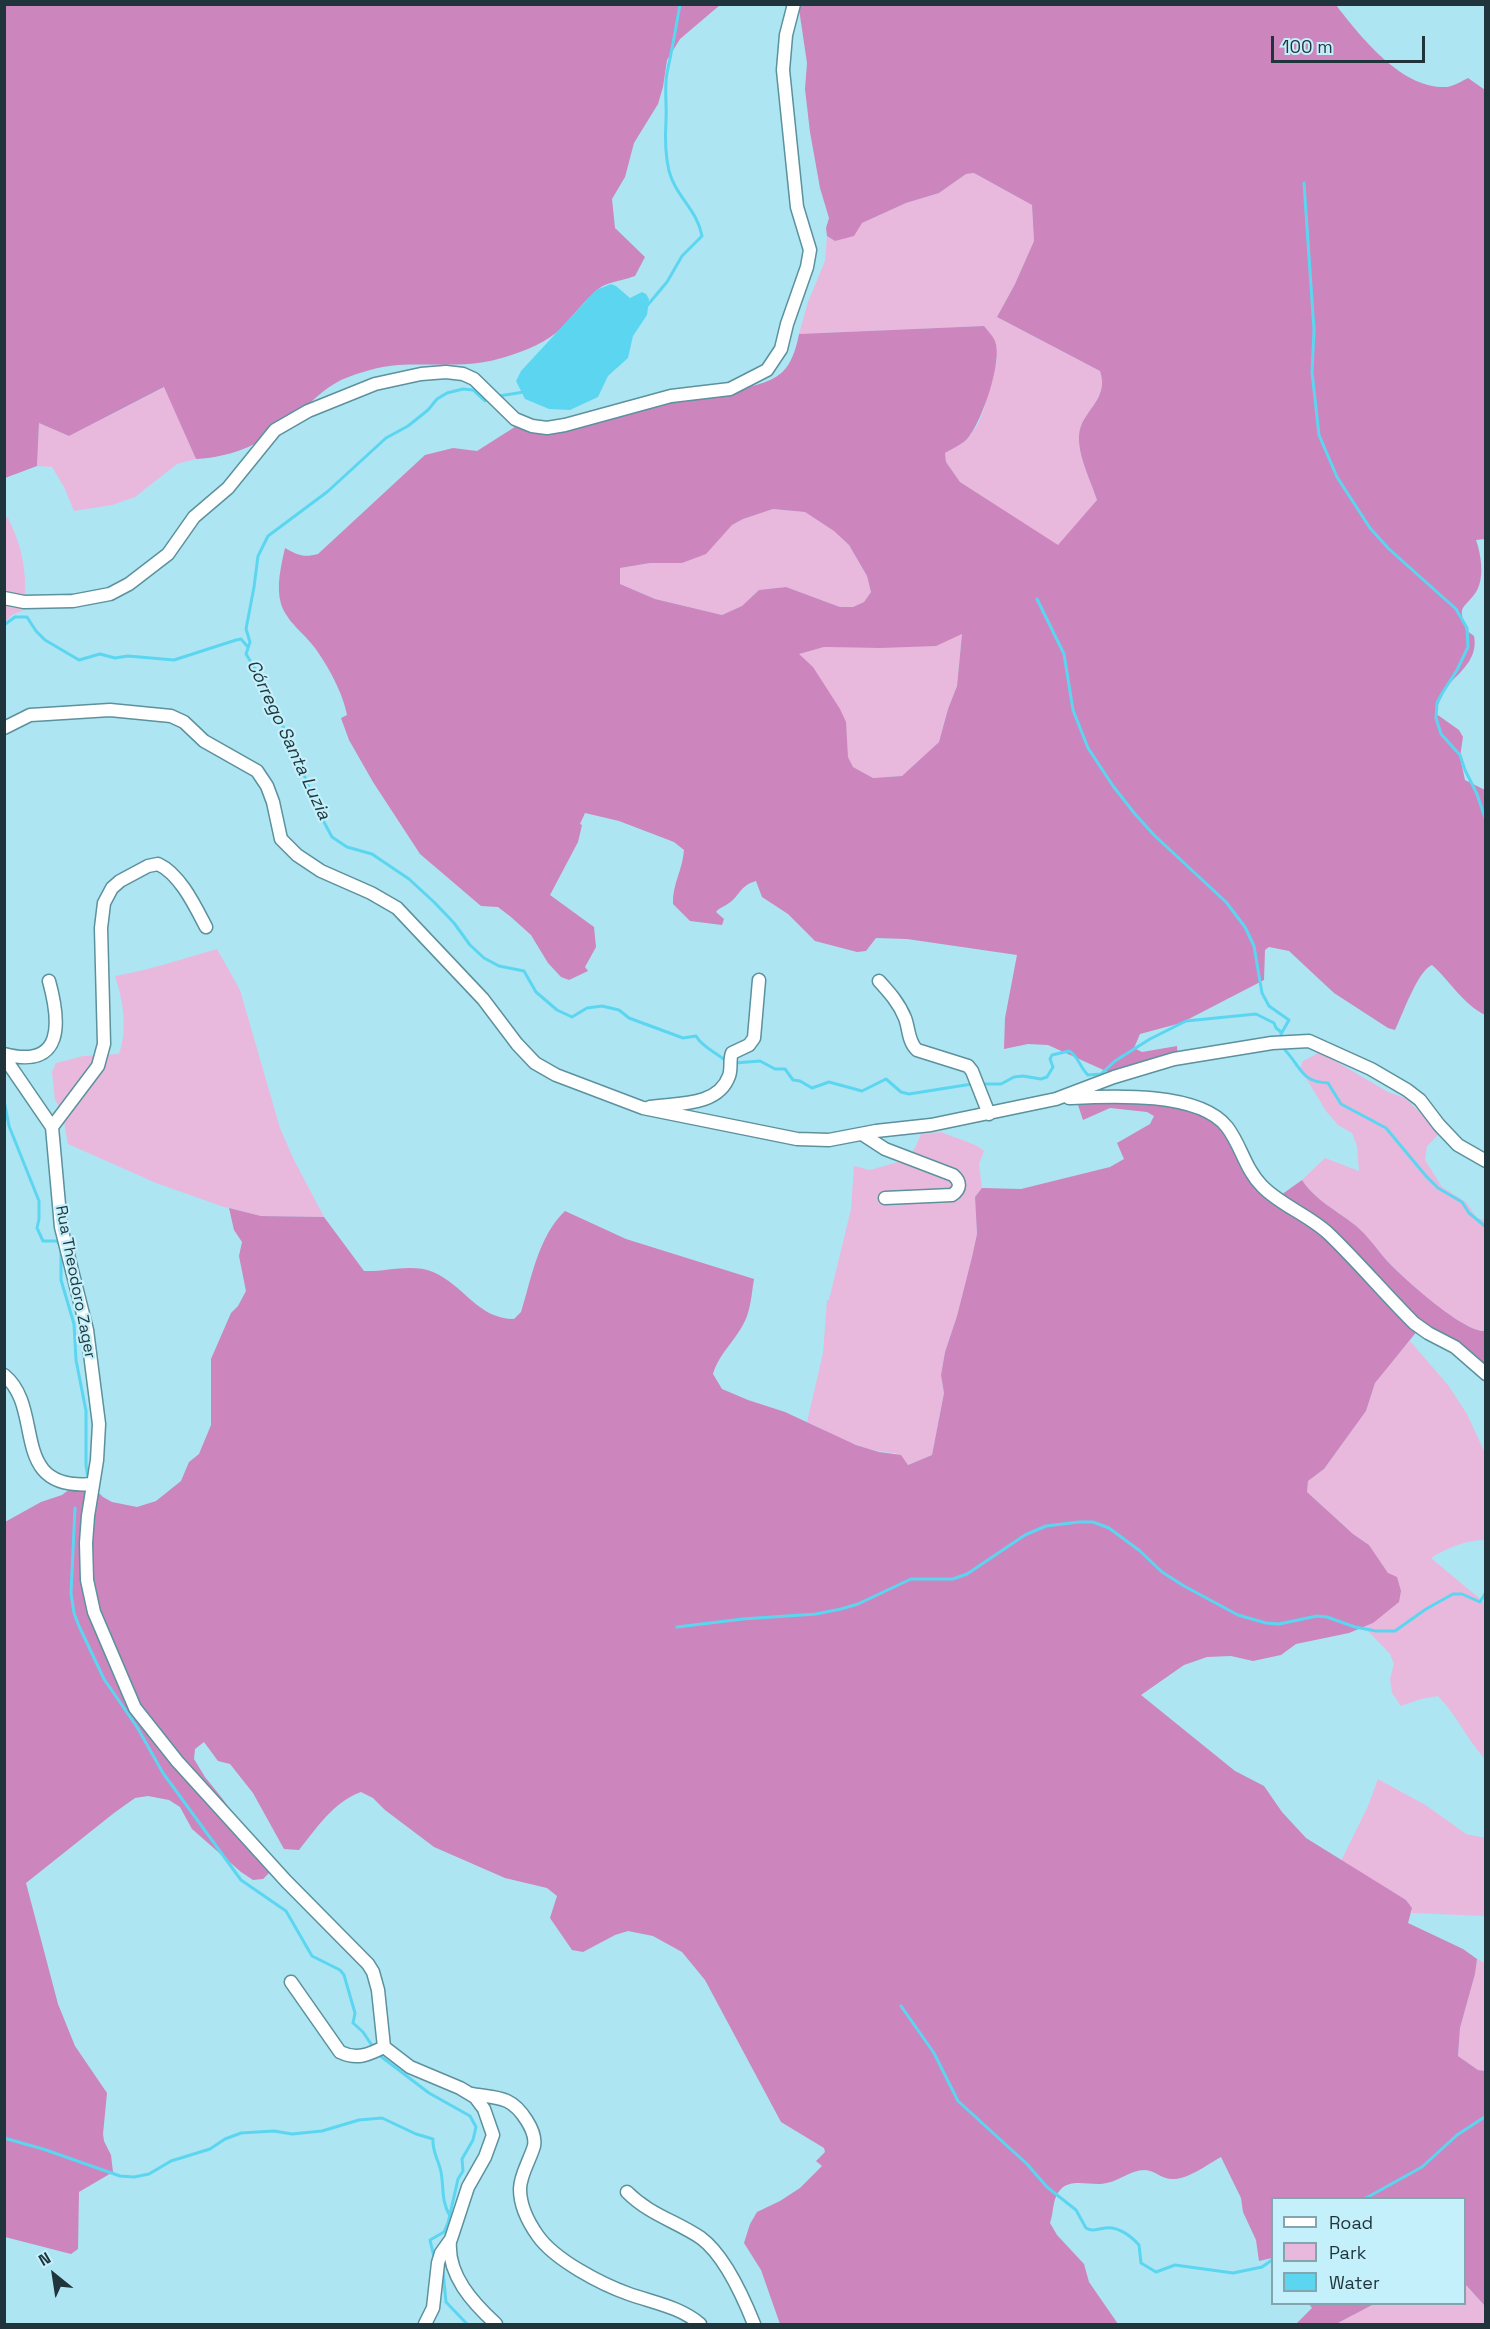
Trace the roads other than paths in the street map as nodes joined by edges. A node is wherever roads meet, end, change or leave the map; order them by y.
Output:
1 (794, 4) edge
2 (4, 598) edge
3 (4, 728) edge
4 (206, 927) dead end
5 (759, 980) dead end
6 (49, 981) dead end
7 (879, 981) dead end
8 (4, 1055) edge
9 (1056, 1099) junction
10 (643, 1108) junction
11 (989, 1114) junction
12 (52, 1127) junction
13 (862, 1134) junction
14 (1485, 1161) edge
15 (885, 1198) dead end
16 (1485, 1374) edge
17 (4, 1375) edge
18 (92, 1484) junction
19 (291, 1982) dead end
20 (384, 2047) junction
21 (470, 2094) junction
22 (627, 2192) dead end
23 (451, 2239) junction
24 (424, 2325) edge
25 (496, 2325) edge
26 (700, 2325) edge
27 (754, 2325) edge

1 - 2 street
3 - 10 street
4 - 12 street
5 - 10 street
6 - 8 street
7 - 11 street
8 - 12 street, Rua Theodoro Zager
9 - 11 street
9 - 14 street
9 - 16 street
10 - 13 street
11 - 13 street
12 - 18 street, Rua Theodoro Zager
13 - 15 street
17 - 18 street
18 - 20 street, Rua Theodoro Zager
19 - 20 street
20 - 21 street
21 - 23 street
21 - 26 street
22 - 27 street
23 - 24 street
23 - 25 street

